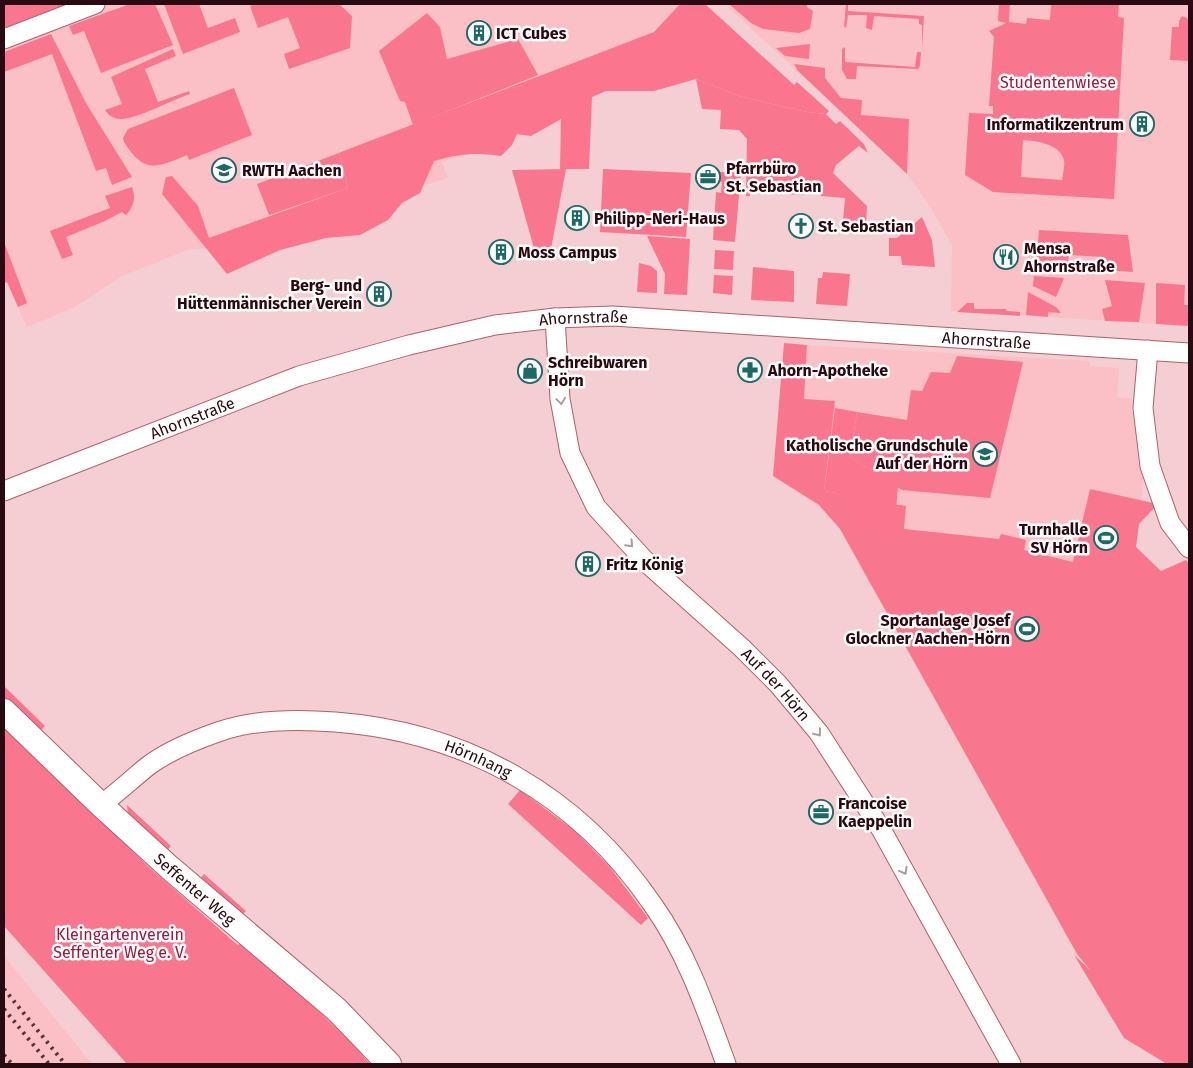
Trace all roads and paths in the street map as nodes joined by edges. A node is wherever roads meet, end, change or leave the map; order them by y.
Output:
1 (95, 4) edge
2 (4, 39) edge
3 (554, 318) junction
4 (1148, 350) junction
5 (1189, 353) edge
6 (4, 491) edge
7 (1189, 548) edge
8 (4, 711) edge
9 (101, 806) junction
10 (389, 1064) edge
11 (726, 1064) edge
12 (1011, 1064) edge

1 - 2 street
3 - 4 street, Ahornstraße
3 - 6 street, Ahornstraße
3 -> 12 street, Auf der Hörn
4 - 5 street, Ahornstraße
4 - 7 street
8 - 9 street, Seffenter Weg
9 - 10 street, Seffenter Weg
9 - 11 street, Hörnhang

